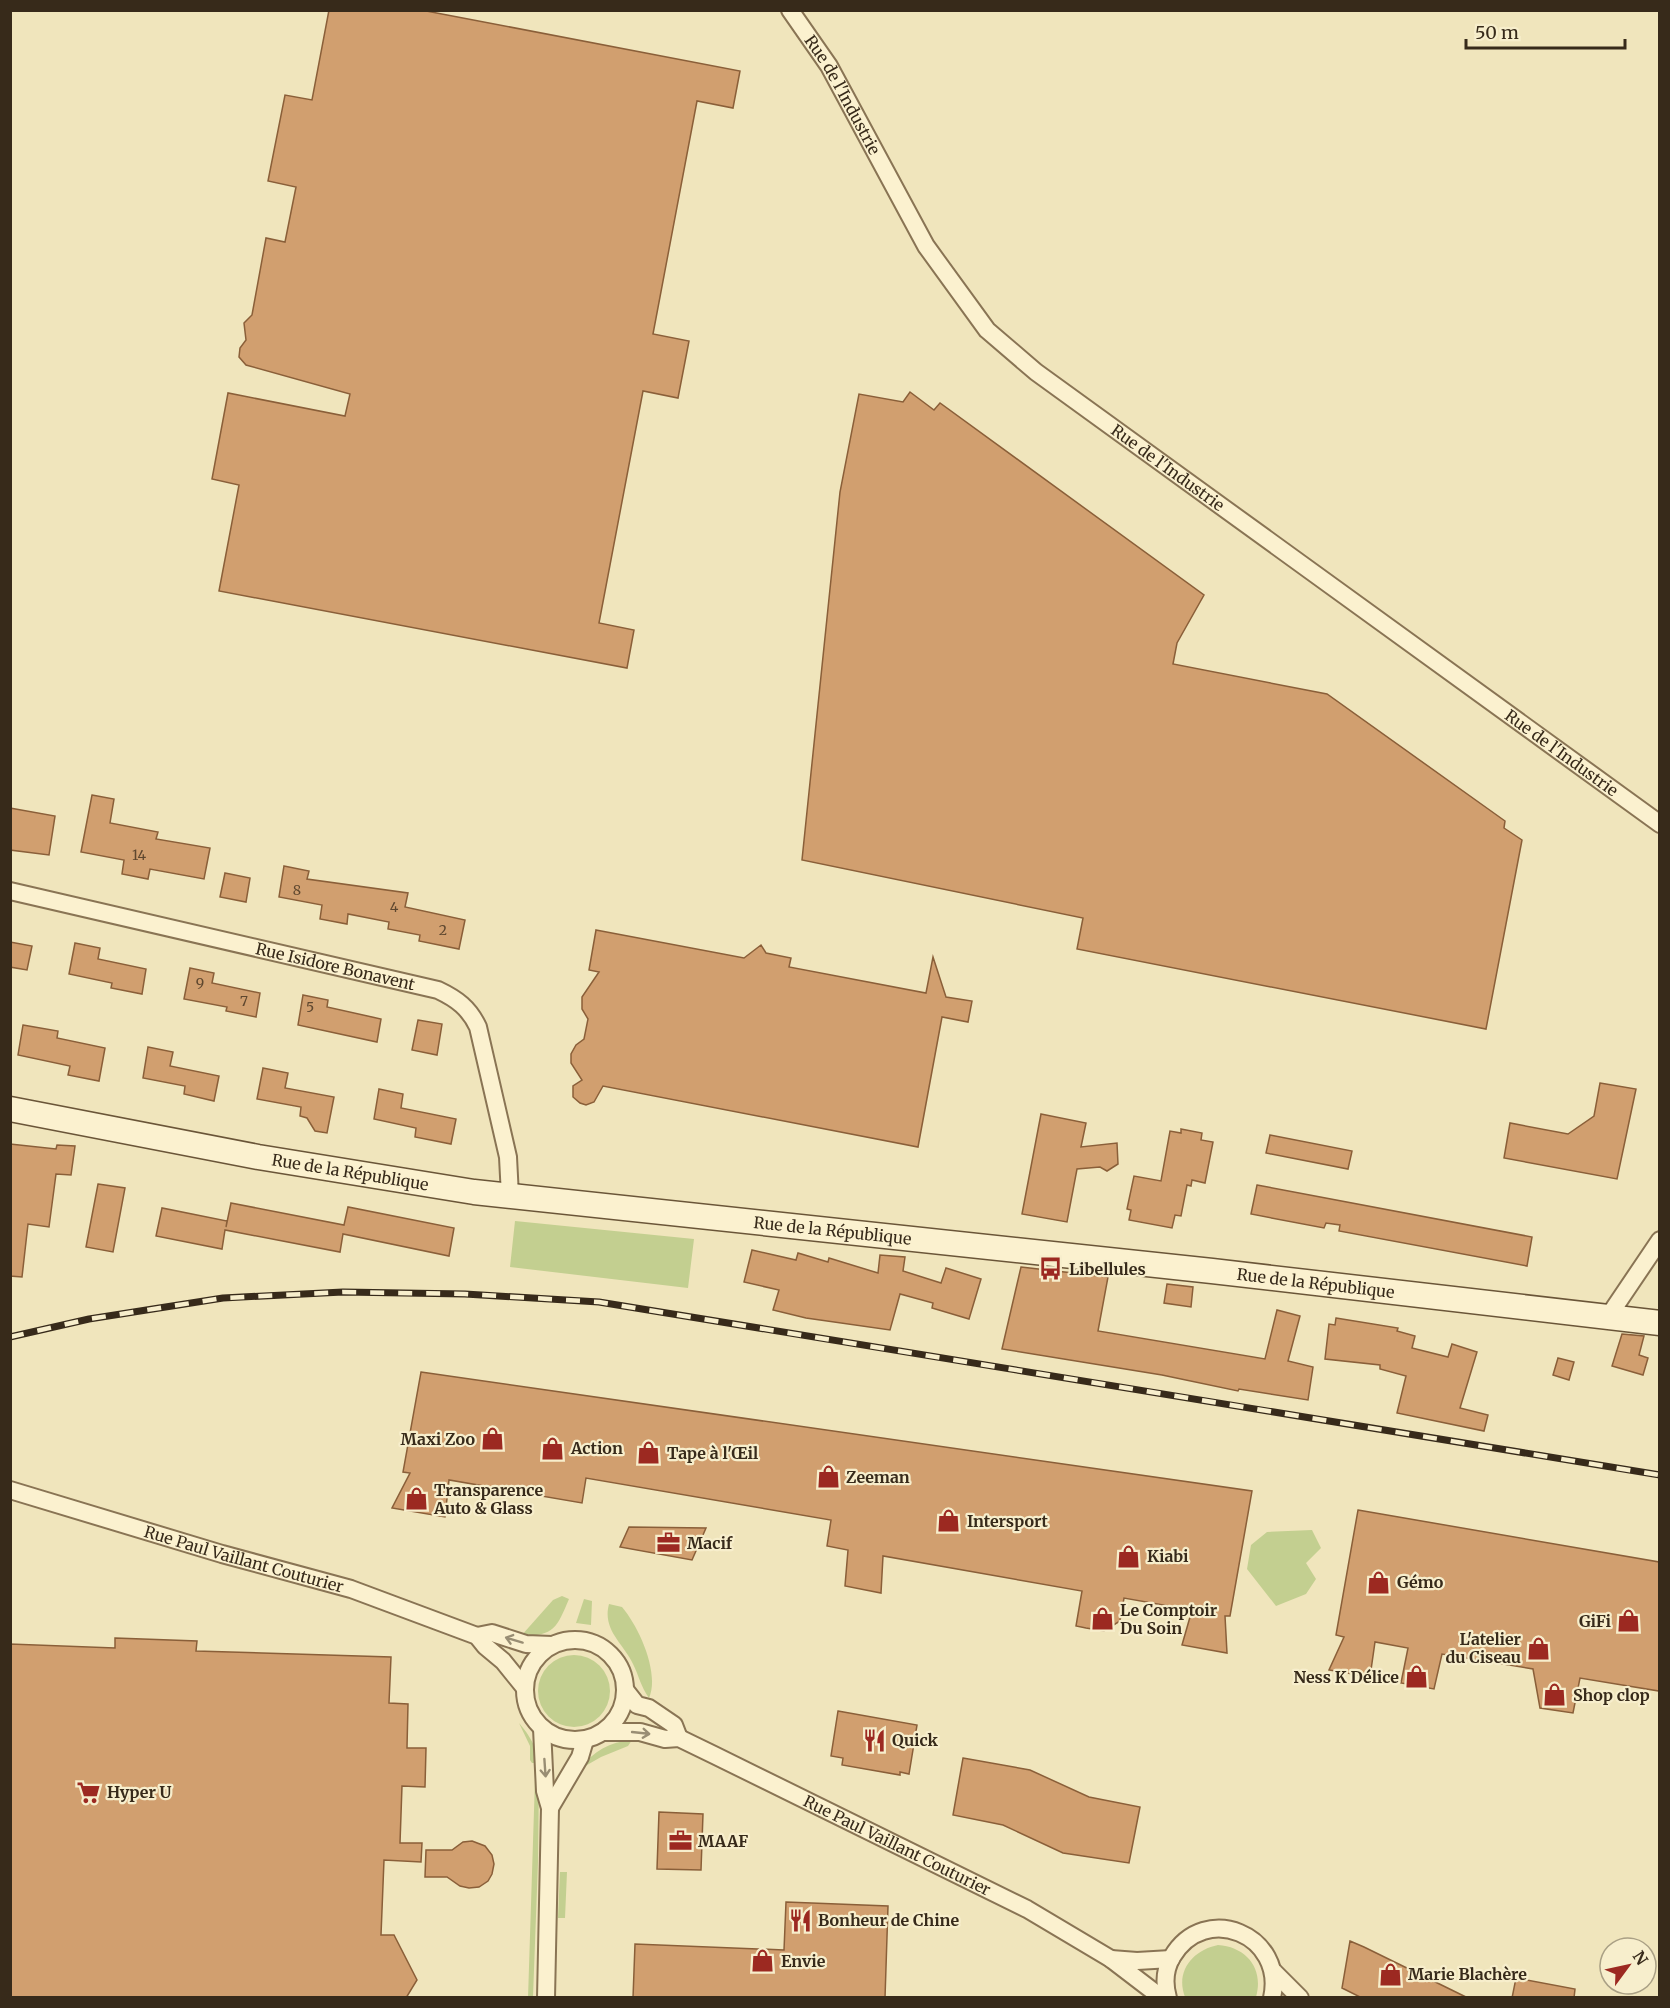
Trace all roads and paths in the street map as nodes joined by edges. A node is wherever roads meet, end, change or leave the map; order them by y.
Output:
1 (790, 10) edge
2 (1658, 821) edge
3 (10, 891) edge
4 (10, 1109) edge
5 (510, 1196) junction
6 (1659, 1240) edge
7 (1608, 1317) junction
8 (1659, 1323) edge
9 (10, 1490) edge
10 (477, 1636) junction
11 (552, 1645) junction
12 (524, 1687) junction
13 (626, 1691) junction
14 (542, 1728) junction
15 (603, 1732) junction
16 (679, 1738) junction
17 (585, 1740) junction
18 (550, 1808) junction
19 (1111, 1959) junction
20 (1171, 1959) junction
21 (1274, 1971) junction
22 (546, 1998) edge
23 (1162, 1998) edge
24 (1168, 1998) edge
25 (1272, 1998) edge
26 (1300, 1998) edge

1 - 2 street, Rue de l'Industrie
3 - 5 street, Rue Isidore Bonavent
4 - 5 street, Rue de la République
5 - 7 street, Rue de la République
6 - 7 street
7 - 8 street, Rue de la République
9 - 10 street, Rue Paul Vaillant Couturier
11 -> 10 street, Rue Paul Vaillant Couturier
10 - 12 street, Rue Paul Vaillant Couturier
11 - 12 street
11 - 13 street
12 - 14 street
13 - 15 street
13 - 16 street, Rue Paul Vaillant Couturier
14 - 17 street
14 -> 18 street
15 -> 16 street, Rue Paul Vaillant Couturier
15 - 17 street
16 - 19 street, Rue Paul Vaillant Couturier
17 - 18 street
18 - 22 street
19 - 20 street, Rue Paul Vaillant Couturier
19 - 23 street, Rue Paul Vaillant Couturier
20 - 21 street
20 - 24 street
21 - 25 street
21 - 26 street

